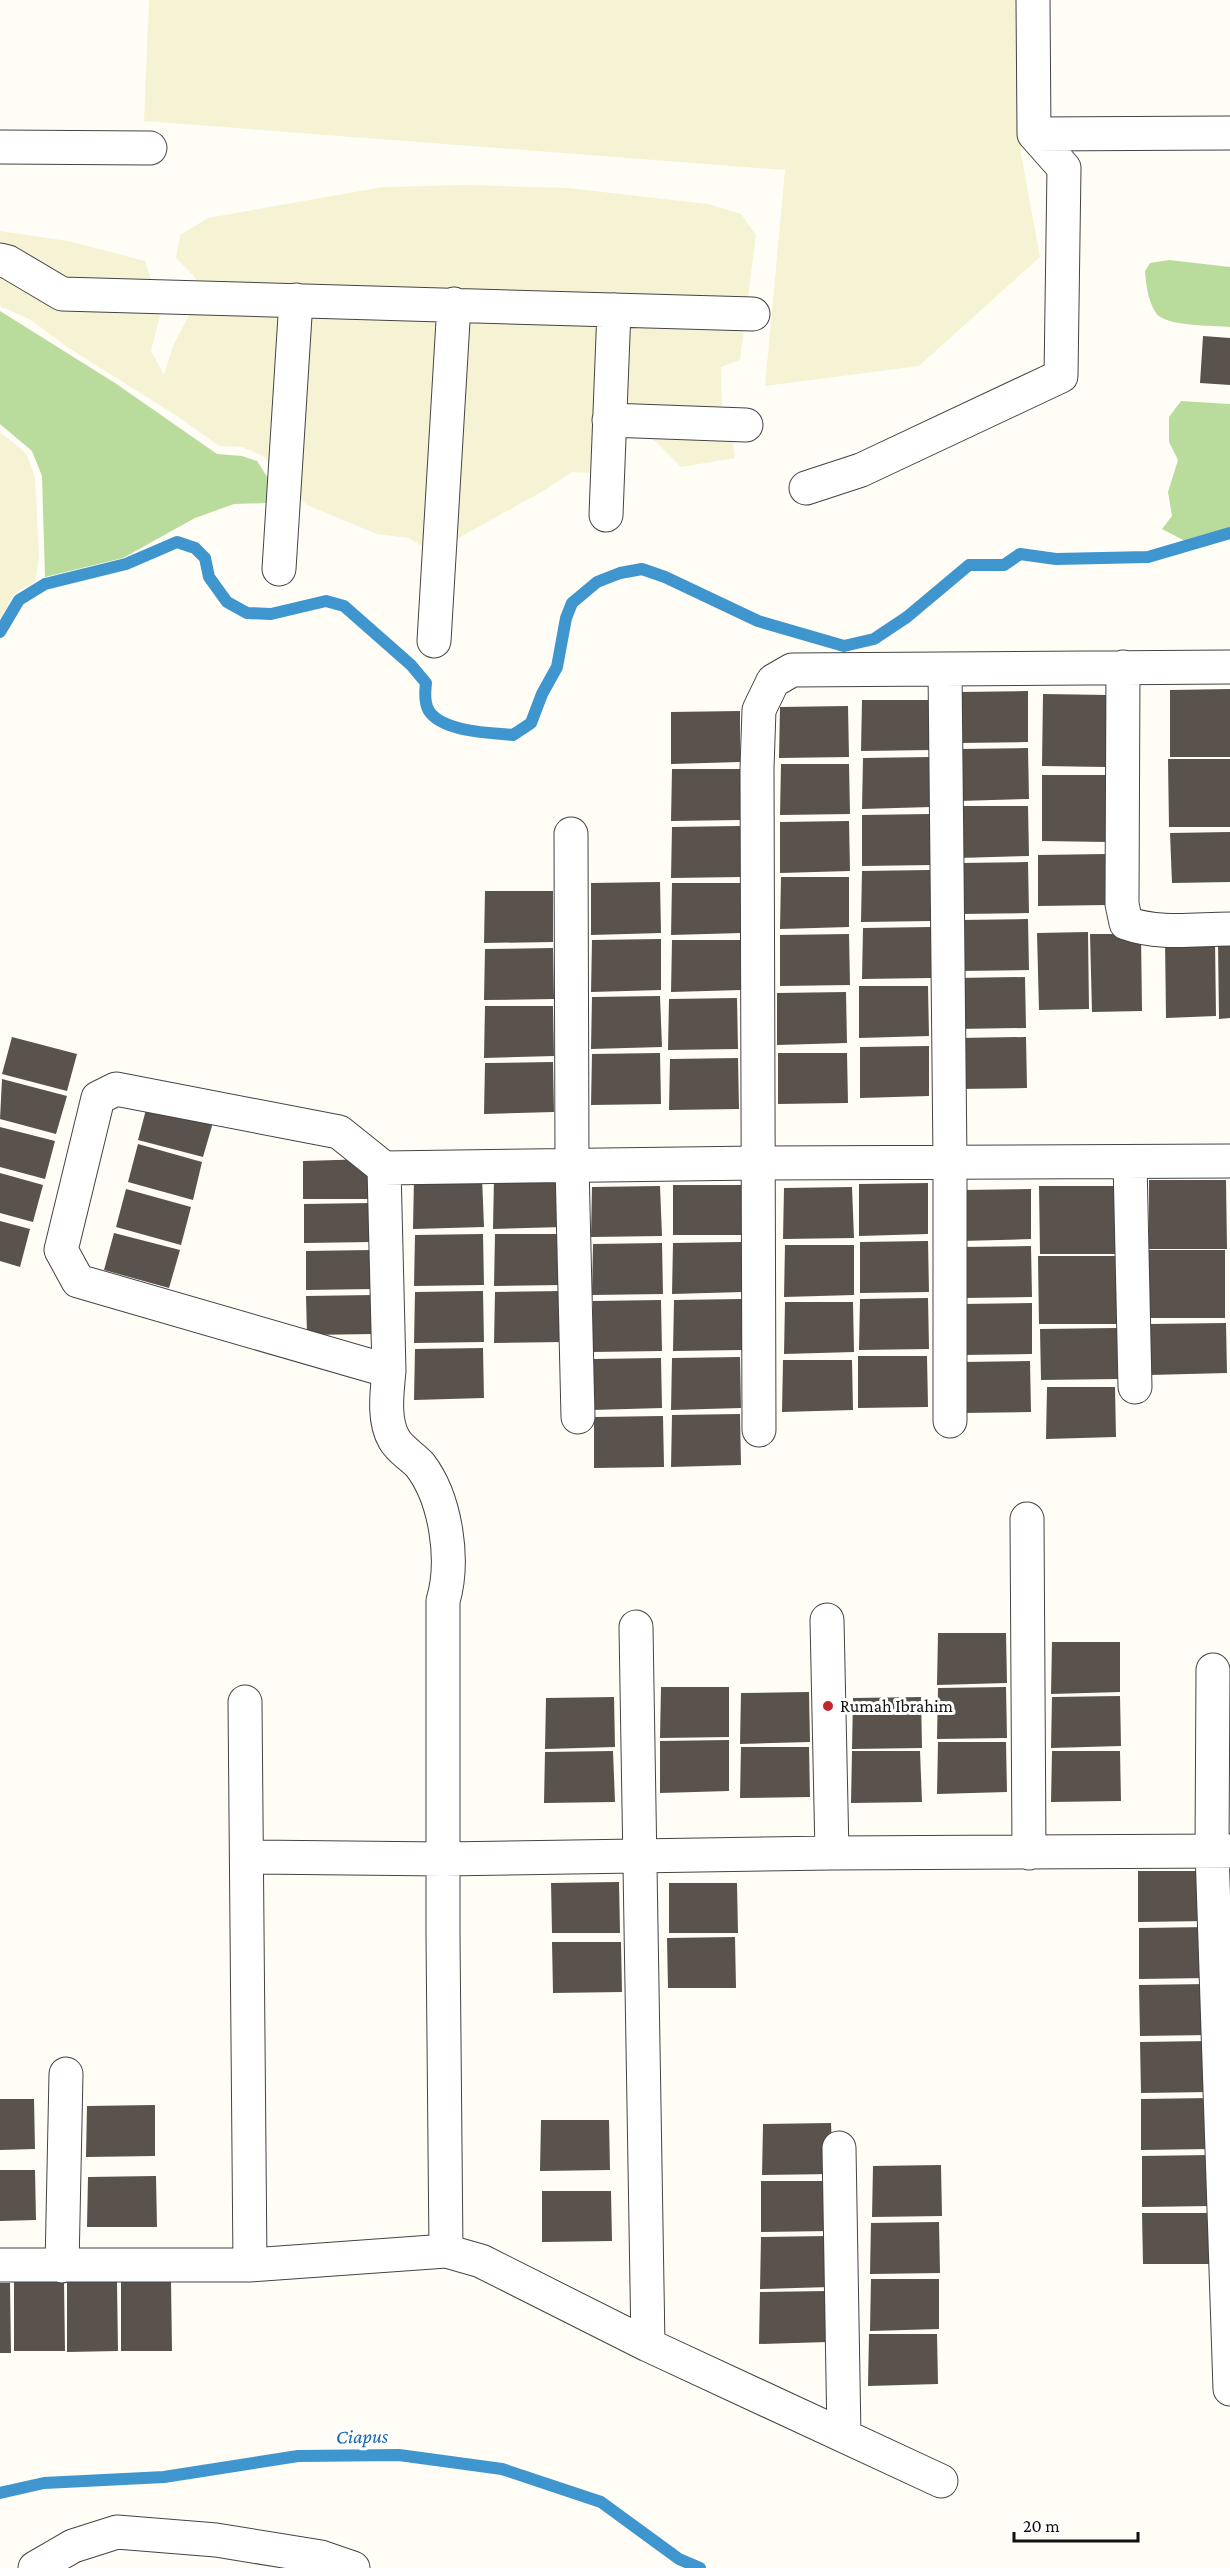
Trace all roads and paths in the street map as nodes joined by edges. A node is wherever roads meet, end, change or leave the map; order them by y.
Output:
1 (1033, 0) edge
2 (1095, 133) junction
3 (1230, 133) edge
4 (1034, 134) junction
5 (0, 147) edge
6 (150, 148) dead end
7 (1064, 168) junction
8 (0, 260) edge
9 (296, 300) junction
10 (453, 304) junction
11 (614, 310) junction
12 (753, 314) dead end
13 (609, 420) junction
14 (746, 425) dead end
15 (806, 488) dead end
16 (606, 515) dead end
17 (279, 569) dead end
18 (434, 641) dead end
19 (1123, 667) junction
20 (1230, 667) edge
21 (945, 669) junction
22 (571, 834) dead end
23 (1230, 929) edge
24 (1230, 1161) edge
25 (950, 1162) junction
26 (1130, 1162) junction
27 (758, 1163) junction
28 (572, 1165) junction
29 (384, 1168) junction
30 (389, 1371) junction
31 (1135, 1387) dead end
32 (578, 1417) dead end
33 (950, 1421) dead end
34 (759, 1430) dead end
35 (1027, 1519) dead end
36 (827, 1620) dead end
37 (636, 1626) dead end
38 (1213, 1670) dead end
39 (245, 1702) dead end
40 (1221, 1851) edge
41 (832, 1853) junction
42 (1029, 1853) junction
43 (638, 1855) junction
44 (247, 1857) junction
45 (443, 1858) junction
46 (66, 2074) dead end
47 (839, 2148) dead end
48 (446, 2251) junction
49 (0, 2265) edge
50 (250, 2265) junction
51 (62, 2266) junction
52 (648, 2345) junction
53 (1230, 2389) edge
54 (844, 2436) junction
55 (941, 2481) dead end
56 (320, 2563) edge
57 (35, 2568) edge
58 (353, 2568) edge

1 - 4 street
2 - 3 street
2 - 4 street
2 - 7 street
4 - 7 street
5 - 6 street
7 - 15 street
8 - 9 street
9 - 10 street
9 - 17 street
10 - 11 street
10 - 18 street
11 - 12 street
11 - 13 street
13 - 14 street
13 - 16 street
19 - 20 street
19 - 21 street
19 - 23 street
21 - 25 street
21 - 27 street
22 - 28 street
24 - 26 street
25 - 26 street
25 - 27 street
25 - 33 street
26 - 31 street
27 - 28 street
27 - 34 street
28 - 29 street
28 - 32 street
29 - 30 street
29 - 30 street
30 - 45 street
35 - 42 street
36 - 41 street
37 - 43 street
38 - 40 street
39 - 44 street
40 - 42 street
40 - 53 street
41 - 42 street
41 - 43 street
43 - 45 street
43 - 52 street
44 - 45 street
44 - 50 street
45 - 48 street
46 - 51 street
47 - 54 street
48 - 50 street
48 - 52 street
49 - 51 street
50 - 51 street
52 - 54 street
54 - 55 street
56 - 57 street
56 - 58 street

